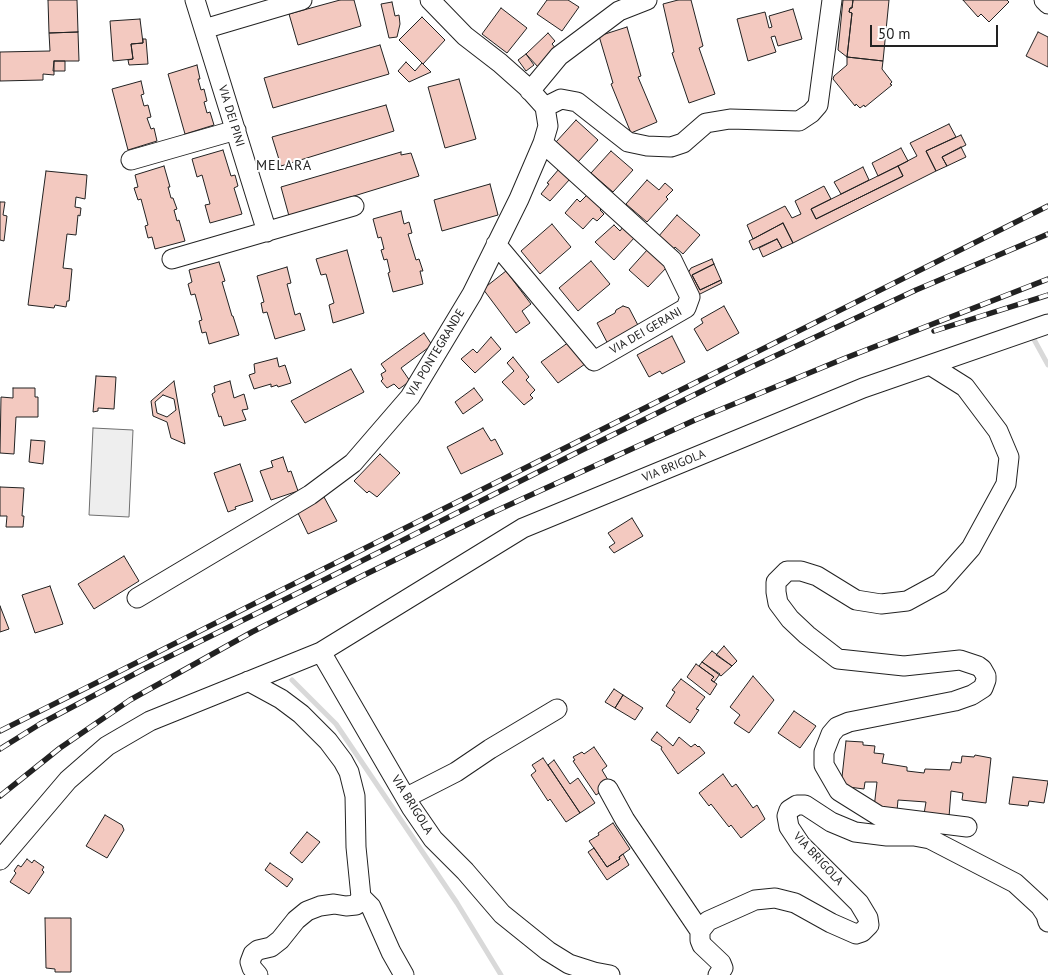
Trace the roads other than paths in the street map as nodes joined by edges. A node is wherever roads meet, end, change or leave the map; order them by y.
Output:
1 (195, 0) edge
2 (302, 0) edge
3 (430, 0) edge
4 (647, 0) edge
5 (832, 0) edge
6 (1044, 0) edge
7 (1048, 4) edge
8 (204, 29) junction
9 (530, 91) junction
10 (544, 107) junction
11 (236, 130) junction
12 (543, 143) junction
13 (131, 160) dead end
14 (354, 206) dead end
15 (267, 232) junction
16 (496, 244) junction
17 (172, 260) dead end
18 (1048, 324) edge
19 (930, 364) junction
20 (137, 598) dead end
21 (321, 652) junction
22 (248, 681) junction
23 (557, 709) dead end
24 (608, 789) dead end
25 (407, 797) junction
26 (967, 827) dead end
27 (0, 860) edge
28 (361, 897) junction
29 (1048, 922) edge
30 (700, 931) junction
31 (569, 964) junction
32 (258, 975) edge
33 (404, 975) edge
34 (585, 975) edge
35 (610, 975) edge
36 (718, 975) edge

1 - 8 street, VIA DEI PINI
2 - 8 street
3 - 9 street
4 - 9 street
5 - 10 street
6 - 7 street
8 - 11 street, VIA DEI PINI
9 - 10 street
10 - 12 street, VIA PONTEGRANDE
11 - 13 street
11 - 15 street, VIA DEI PINI
12 - 16 street, VIA PONTEGRANDE
12 - 16 street, VIA DEI GERANI
14 - 15 street
15 - 17 street
16 - 20 street, VIA PONTEGRANDE
18 - 19 street, VIA BRIGOLA
19 - 21 street, VIA BRIGOLA
19 - 26 street
21 - 22 street, VIA BRIGOLA
21 - 25 street, VIA BRIGOLA
22 - 27 street, VIA BRIGOLA
22 - 28 street
23 - 25 street
24 - 30 street
25 - 31 street, VIA BRIGOLA
28 - 32 street
28 - 33 street
29 - 30 street, VIA BRIGOLA
30 - 36 street
31 - 34 street
31 - 35 street, VIA BRIGOLA

